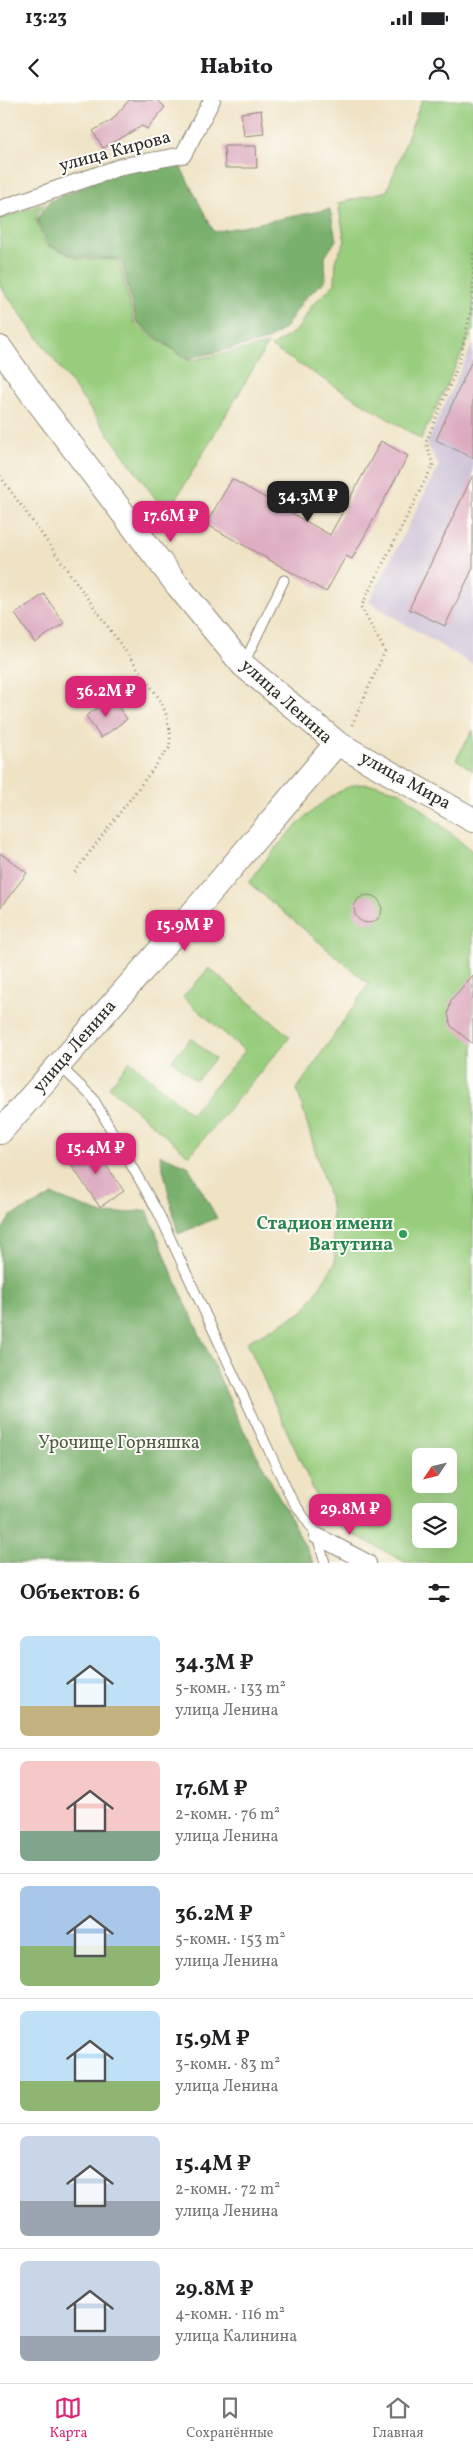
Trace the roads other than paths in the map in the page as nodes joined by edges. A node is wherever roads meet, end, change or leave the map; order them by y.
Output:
1 (212, 100) edge
2 (0, 209) edge
3 (0, 348) edge
4 (284, 580) dead end
5 (243, 665) junction
6 (337, 743) junction
7 (473, 820) edge
8 (59, 1065) junction
9 (0, 1132) edge
10 (317, 1536) junction
11 (325, 1563) edge
12 (368, 1563) edge

1 - 2 street, улица Кирова
3 - 5 main road, улица Ленина
4 - 5 lane
5 - 6 main road, улица Ленина
6 - 7 main road, улица Мира
6 - 8 main road, улица Ленина
8 - 9 main road, улица Ленина
8 - 10 lane
10 - 11 lane
10 - 12 street

